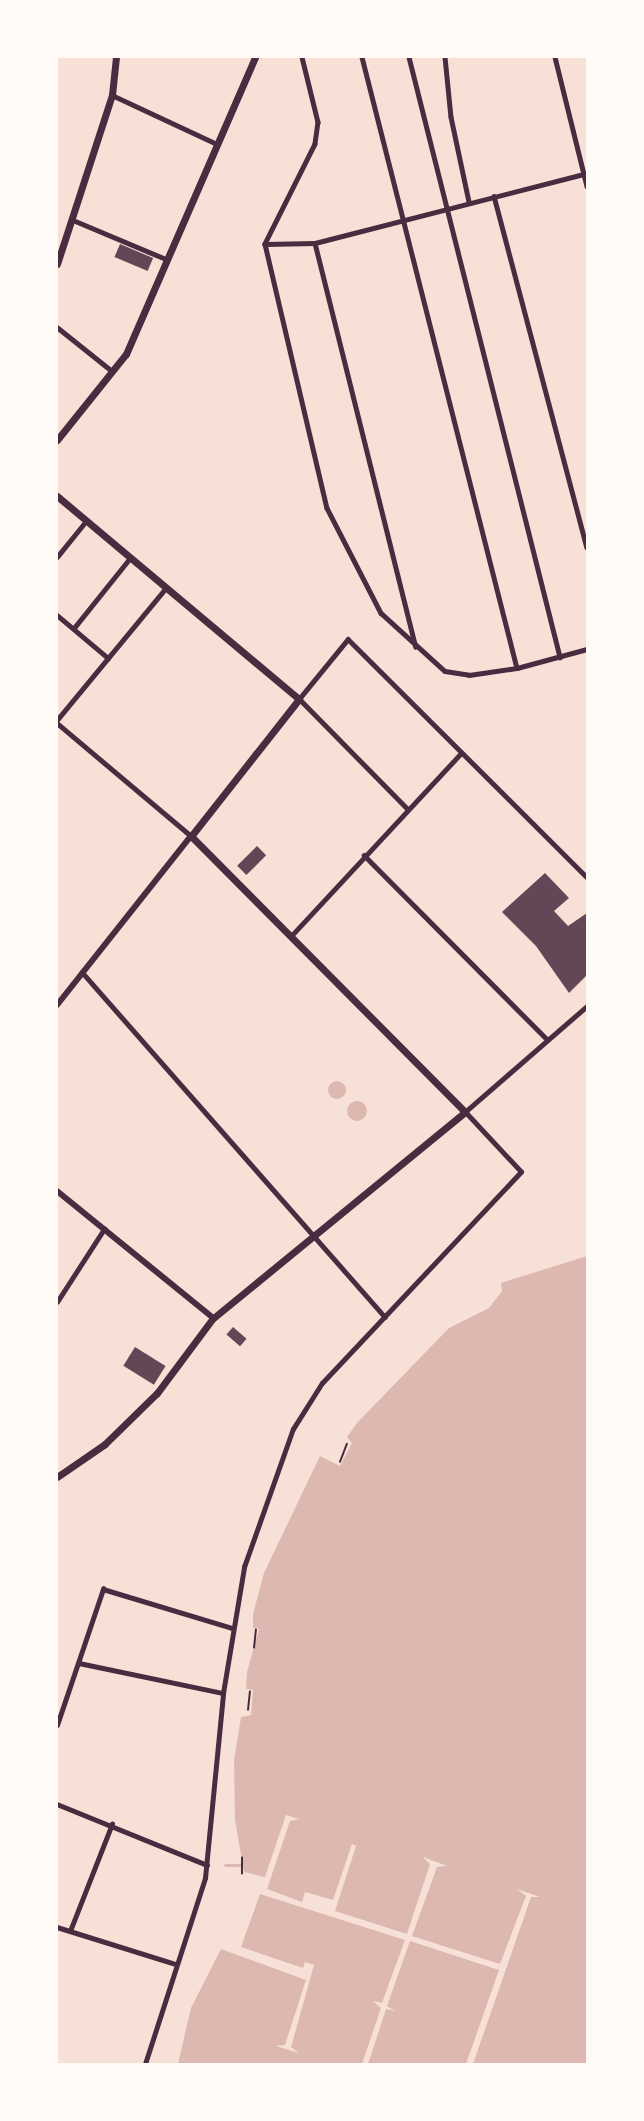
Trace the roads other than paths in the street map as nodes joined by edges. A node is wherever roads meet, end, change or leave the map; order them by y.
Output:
1 (116, 57) edge
2 (255, 57) edge
3 (302, 57) edge
4 (362, 57) edge
5 (409, 57) edge
6 (445, 57) edge
7 (555, 57) edge
8 (112, 95) junction
9 (217, 144) junction
10 (585, 174) edge
11 (587, 186) edge
12 (494, 196) junction
13 (469, 202) junction
14 (447, 207) junction
15 (73, 220) junction
16 (404, 220) junction
17 (57, 242) edge
18 (315, 243) junction
19 (265, 244) junction
20 (64, 247) junction
21 (166, 260) junction
22 (57, 264) edge
23 (57, 327) edge
24 (112, 371) junction
25 (57, 440) edge
26 (57, 496) edge
27 (86, 520) junction
28 (587, 547) edge
29 (57, 557) edge
30 (130, 558) junction
31 (166, 588) junction
32 (57, 615) edge
33 (74, 628) junction
34 (587, 649) edge
35 (416, 650) junction
36 (560, 657) junction
37 (108, 658) junction
38 (517, 668) junction
39 (299, 699) junction
40 (57, 722) edge
41 (461, 753) junction
42 (407, 809) junction
43 (191, 836) junction
44 (364, 855) junction
45 (587, 877) edge
46 (293, 934) junction
47 (82, 972) junction
48 (57, 1005) edge
49 (587, 1006) edge
50 (546, 1038) junction
51 (465, 1112) junction
52 (57, 1191) edge
53 (104, 1229) junction
54 (313, 1239) junction
55 (57, 1302) edge
56 (385, 1317) junction
57 (213, 1318) junction
58 (58, 1474) edge
59 (232, 1628) junction
60 (79, 1663) junction
61 (223, 1693) junction
62 (57, 1725) edge
63 (57, 1804) edge
64 (112, 1824) junction
65 (207, 1865) junction
66 (57, 1927) edge
67 (70, 1931) junction
68 (176, 1964) junction
69 (145, 2064) edge

1 - 8 main road
2 - 9 main road
3 - 19 street
4 - 16 street
5 - 14 street
6 - 13 street
7 - 10 street
8 - 9 street
8 - 15 main road
9 - 21 main road
10 - 11 street
10 - 12 street
12 - 13 street
12 - 28 street
13 - 14 street
14 - 16 street
14 - 36 street
15 - 20 main road
15 - 21 street
16 - 18 street
16 - 38 street
17 - 20 street
18 - 19 street
18 - 35 street
19 - 35 street
20 - 22 main road
21 - 24 main road
23 - 24 street
24 - 25 main road
26 - 27 main road
27 - 29 street
27 - 30 main road
30 - 31 main road
30 - 33 street
31 - 37 street
31 - 39 main road
32 - 33 street
33 - 37 street
34 - 36 street
35 - 38 street
36 - 38 street
37 - 40 street
39 - 41 street
39 - 42 street
39 - 43 main road
40 - 43 street
41 - 42 street
41 - 45 street
42 - 44 street
43 - 46 main road
43 - 47 street
44 - 46 street
44 - 50 street
46 - 51 main road
47 - 48 street
47 - 54 street
49 - 50 street
50 - 51 street
51 - 54 main road
51 - 56 street
52 - 53 street
53 - 55 street
53 - 57 street
54 - 56 street
54 - 57 main road
56 - 59 street
57 - 58 main road
59 - 60 street
59 - 61 street
60 - 61 street
60 - 62 street
61 - 65 street
63 - 64 street
64 - 65 street
64 - 67 street
65 - 68 street
66 - 67 street
67 - 68 street
68 - 69 street

